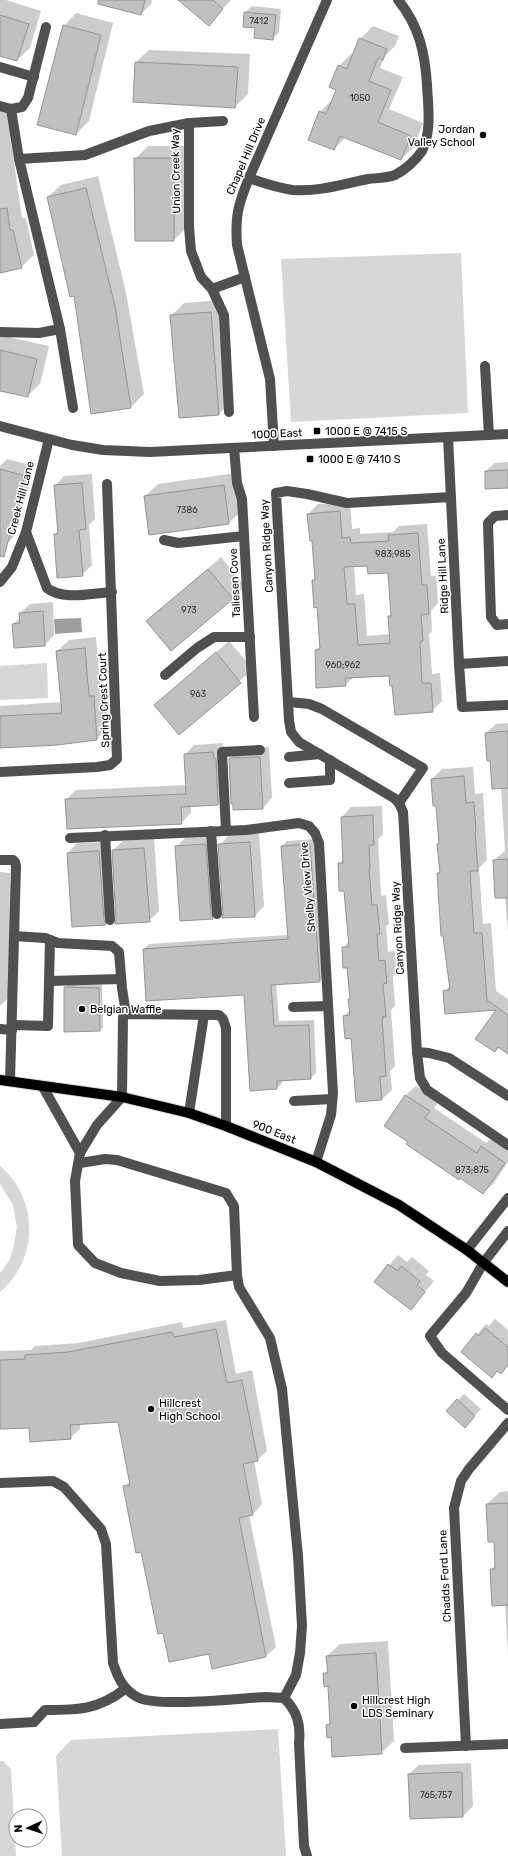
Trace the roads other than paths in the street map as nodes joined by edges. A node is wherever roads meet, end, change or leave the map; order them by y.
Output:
1 (327, 0) edge
2 (398, 0) edge
3 (46, 27) dead end
4 (0, 67) edge
5 (34, 77) junction
6 (0, 106) edge
7 (11, 109) junction
8 (222, 121) dead end
9 (189, 123) junction
10 (19, 159) junction
11 (249, 178) junction
12 (245, 276) junction
13 (212, 288) junction
14 (60, 329) junction
15 (0, 332) edge
16 (485, 366) dead end
17 (73, 408) dead end
18 (229, 412) dead end
19 (0, 426) edge
20 (508, 434) edge
21 (489, 435) junction
22 (448, 437) junction
23 (49, 439) junction
24 (274, 446) junction
25 (234, 448) junction
26 (107, 484) dead end
27 (451, 497) junction
28 (508, 515) edge
29 (26, 532) junction
30 (244, 536) junction
31 (164, 540) dead end
32 (0, 582) edge
33 (112, 592) junction
34 (508, 624) edge
35 (250, 637) junction
36 (508, 661) edge
37 (459, 664) junction
38 (165, 675) dead end
39 (288, 702) junction
40 (508, 705) edge
41 (254, 717) dead end
42 (260, 750) dead end
43 (320, 754) junction
44 (289, 757) dead end
45 (330, 760) junction
46 (0, 772) edge
47 (289, 783) dead end
48 (399, 802) junction
49 (226, 831) junction
50 (212, 832) junction
51 (105, 835) junction
52 (70, 838) dead end
53 (0, 860) edge
54 (217, 914) dead end
55 (110, 920) dead end
56 (14, 936) junction
57 (50, 940) junction
58 (121, 979) junction
59 (49, 981) junction
60 (328, 1006) junction
61 (293, 1007) dead end
62 (126, 1014) junction
63 (204, 1015) junction
64 (12, 1027) junction
65 (0, 1029) edge
66 (417, 1052) junction
67 (5, 1080) edge
68 (43, 1087) junction
69 (508, 1096) edge
70 (122, 1097) junction
71 (332, 1099) junction
72 (294, 1101) dead end
73 (189, 1113) junction
74 (226, 1126) junction
75 (508, 1145) edge
76 (80, 1158) junction
77 (316, 1162) junction
78 (508, 1198) edge
79 (508, 1231) edge
80 (467, 1250) junction
81 (484, 1262) junction
82 (237, 1275) junction
83 (508, 1282) edge
84 (508, 1410) edge
85 (508, 1423) edge
86 (0, 1483) edge
87 (125, 1689) junction
88 (284, 1698) junction
89 (0, 1724) edge
90 (508, 1744) edge
91 (466, 1746) junction
92 (405, 1748) dead end
93 (304, 1846) junction
94 (302, 1856) edge
95 (307, 1856) edge

1 - 11 street, Chapel Hill Drive
2 - 11 street
3 - 5 street
4 - 5 street
5 - 7 street
6 - 7 street
7 - 10 street
8 - 9 street
9 - 10 street, Union Creek Way
9 - 13 street, Union Creek Way
10 - 14 street
11 - 12 street, Chapel Hill Drive
12 - 13 street
12 - 24 street, Chapel Hill Drive
13 - 18 street, Union Creek Way
14 - 15 street
14 - 17 street
16 - 21 street
19 - 23 street, 1000 East
20 - 21 street, 1000 East
21 - 22 street, 1000 East
22 - 24 street, 1000 East
22 - 27 street, Ridge Hill Lane
23 - 25 street, 1000 East
23 - 29 street, Creek Hill Lane
24 - 25 street, 1000 East
25 - 30 street, Taliesen Cove
26 - 33 street, Spring Crest Court
27 - 37 street, Ridge Hill Lane
27 - 39 street, Canyon Ridge Way
28 - 34 street
29 - 32 street, Creek Hill Lane
29 - 33 street
30 - 31 street
30 - 35 street, Taliesen Cove
33 - 46 street, Spring Crest Court
35 - 38 street
35 - 41 street, Taliesen Cove
36 - 37 street
37 - 40 street, Ridge Hill Lane
39 - 43 street, Canyon Ridge Way
39 - 48 street
42 - 49 street
43 - 44 street
43 - 45 street, Canyon Ridge Way
45 - 47 street
45 - 48 street, Canyon Ridge Way
48 - 66 street, Canyon Ridge Way
49 - 50 street, Shelby View Drive
49 - 60 street, Shelby View Drive
50 - 51 street, Shelby View Drive
50 - 54 street
51 - 52 street, Shelby View Drive
51 - 55 street
53 - 56 street
56 - 57 street
56 - 64 street
57 - 58 street
57 - 59 street
58 - 59 street
58 - 62 street
59 - 64 street
60 - 61 street
60 - 71 street, Shelby View Drive
62 - 63 street
62 - 70 street
63 - 73 street
63 - 74 street
64 - 65 street
64 - 67 street
66 - 69 street
66 - 75 street, Canyon Ridge Way
67 - 68 main road, 900 East
68 - 70 main road, 900 East
68 - 76 street
70 - 73 main road, 900 East
70 - 76 street
71 - 72 street
71 - 77 street, Shelby View Drive
73 - 74 main road, 900 East
74 - 77 main road, 900 East
76 - 82 street
76 - 82 street
77 - 80 main road, 900 East
78 - 80 street
79 - 81 street
80 - 81 main road, 900 East
81 - 83 main road, 900 East
81 - 84 street
82 - 88 street
85 - 91 street, Chadds Ford Lane
86 - 87 street
87 - 88 street
87 - 89 street
88 - 93 street
90 - 91 street
91 - 92 street
93 - 94 street
93 - 95 street

